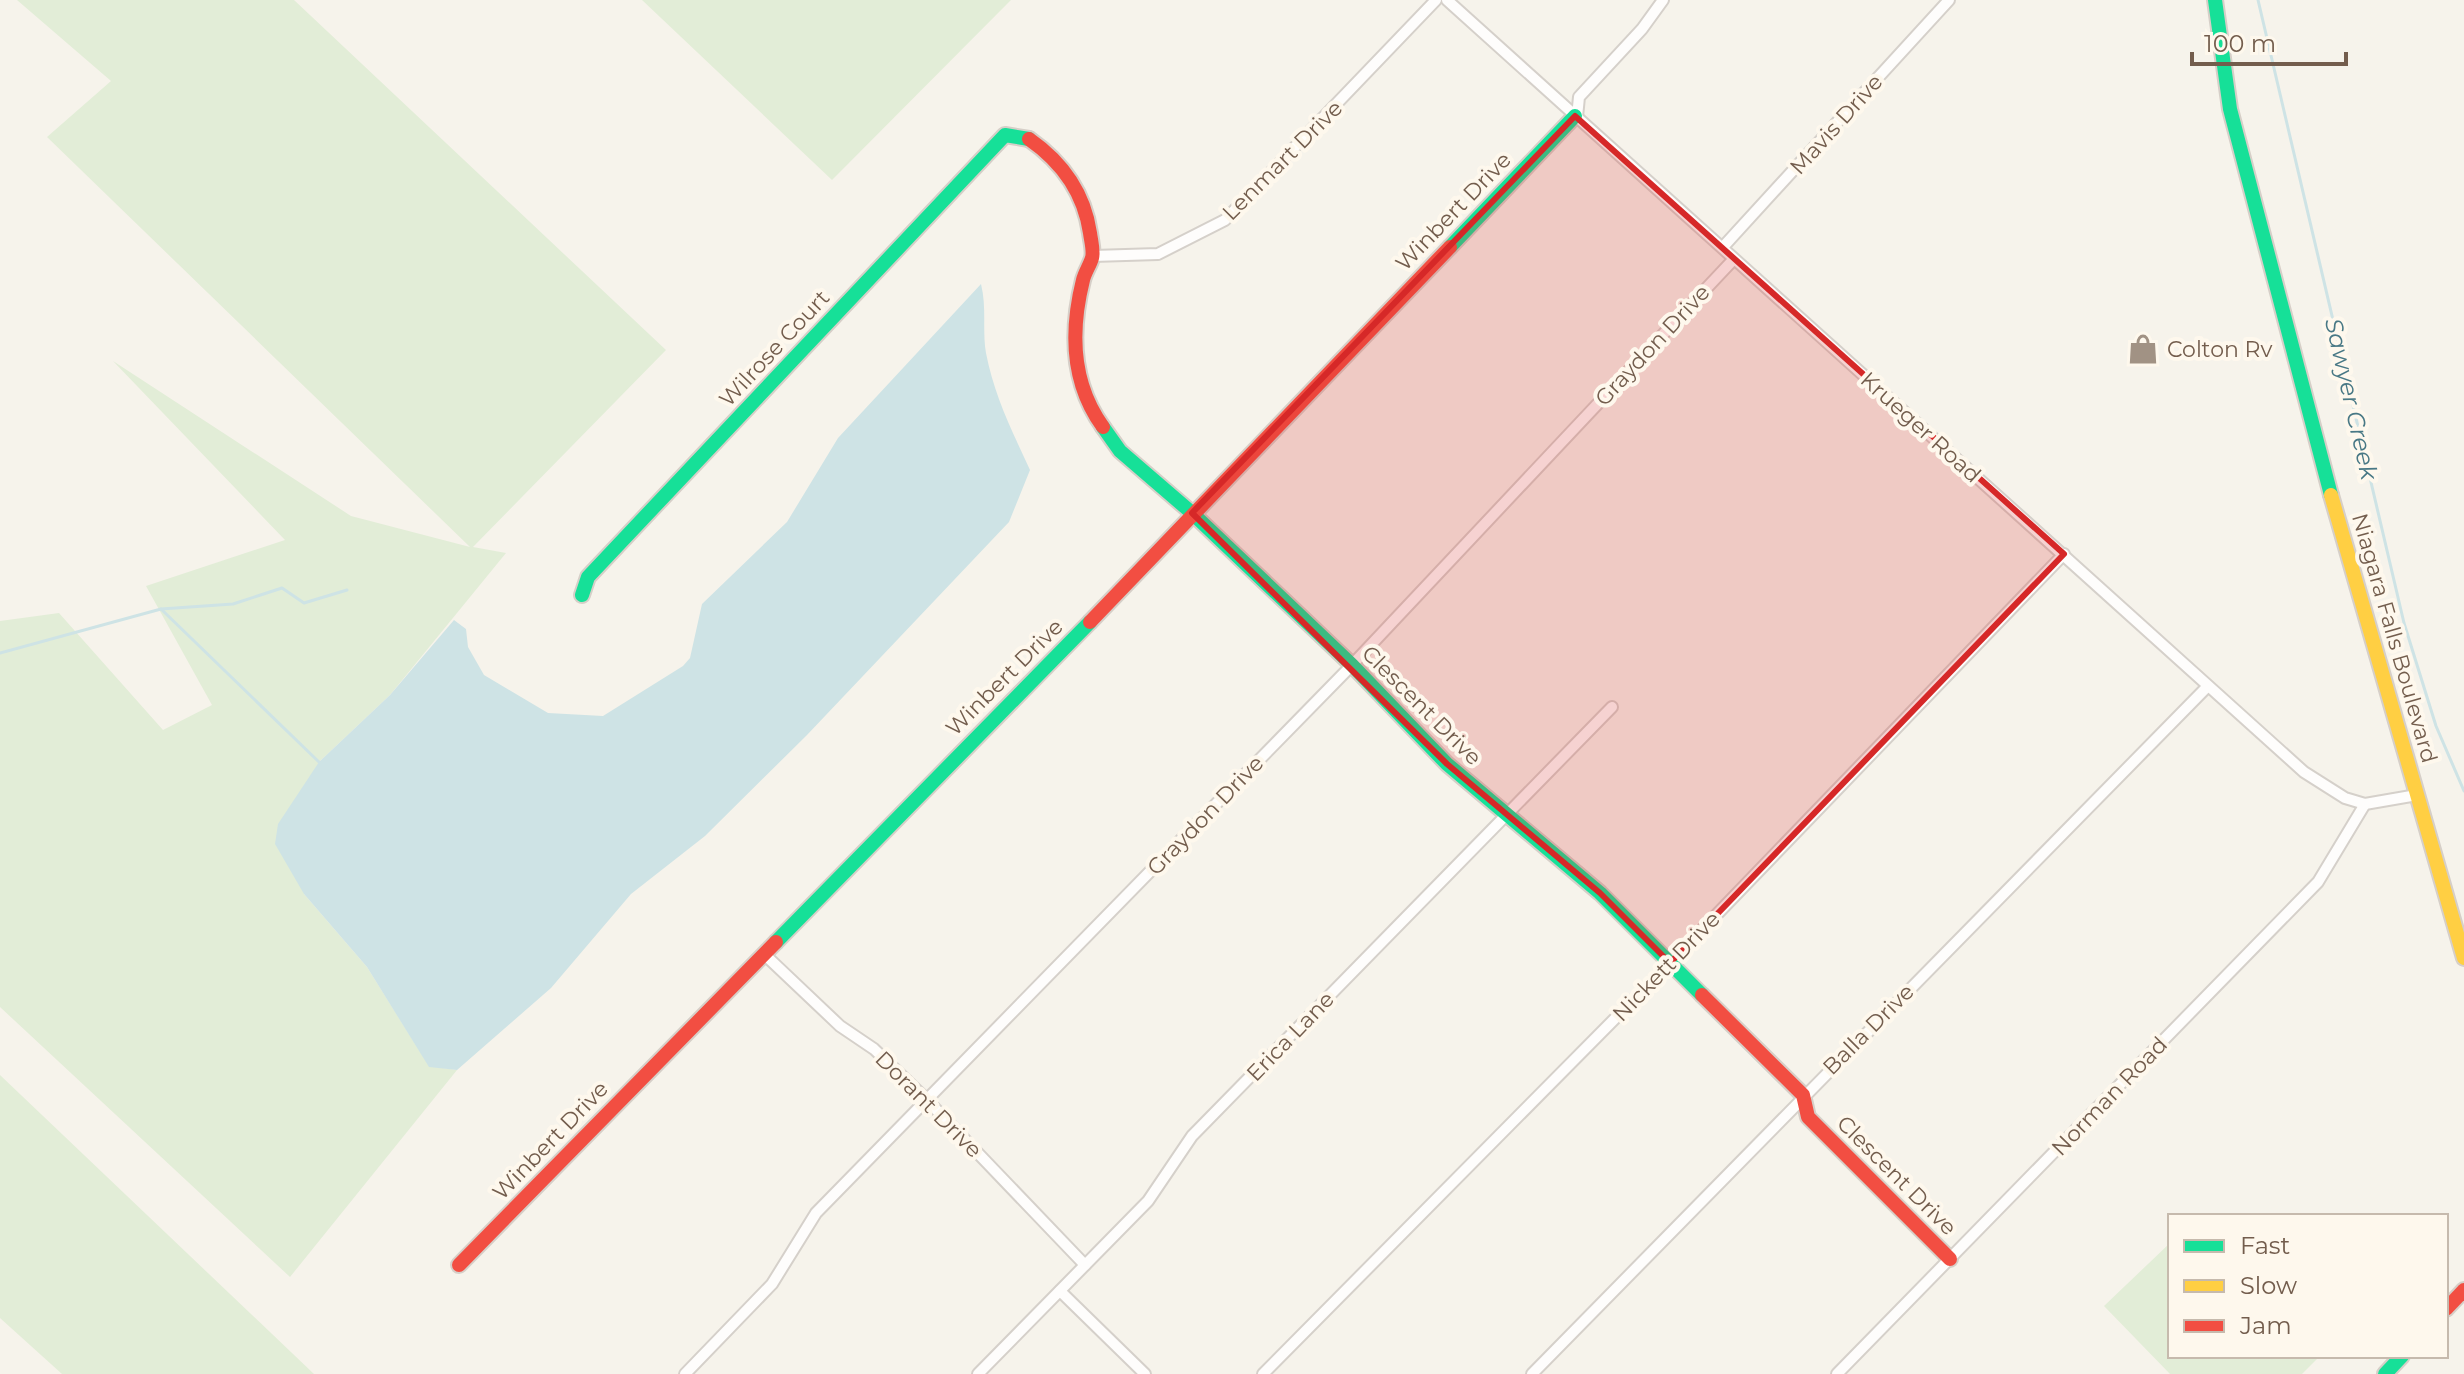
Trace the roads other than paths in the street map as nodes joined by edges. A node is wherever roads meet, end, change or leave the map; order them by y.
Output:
1 (1436, 0) edge
2 (1447, 0) edge
3 (1663, 0) edge
4 (1949, 0) edge
5 (2215, 0) edge
6 (1576, 117) junction
7 (1005, 135) joint
8 (1723, 247) junction
9 (1093, 256) junction
10 (1733, 260) junction
11 (1192, 513) junction
12 (2064, 554) junction
13 (582, 595) dead end
14 (1352, 665) junction
15 (2207, 687) junction
16 (1612, 707) dead end
17 (2417, 795) junction
18 (2365, 804) junction
19 (1507, 814) junction
20 (763, 953) junction
21 (2464, 958) edge
22 (1670, 963) junction
23 (1803, 1095) junction
24 (927, 1100) junction
25 (1950, 1259) junction
26 (459, 1265) dead end
27 (1085, 1265) junction
28 (2464, 1290) edge
29 (1060, 1291) junction
30 (2448, 1307) edge
31 (2400, 1358) edge
32 (685, 1374) edge
33 (978, 1374) edge
34 (1145, 1374) edge
35 (1263, 1374) edge
36 (1532, 1374) edge
37 (1837, 1374) edge
38 (2385, 1374) edge

1 - 9 street, Lenmart Drive
2 - 6 street, Krueger Road
3 - 6 street
4 - 8 street, Mavis Drive
5 - 17 street, Niagara Falls Boulevard
6 - 8 street, Krueger Road
6 - 11 street, Winbert Drive
7 - 9 street, Clescent Drive
7 - 13 street, Wilrose Court
8 - 10 street, Krueger Road
9 - 11 street, Clescent Drive
10 - 12 street, Krueger Road
10 - 14 street, Graydon Drive
11 - 14 street, Clescent Drive
11 - 20 street, Winbert Drive
12 - 15 street, Krueger Road
12 - 22 street, Nickett Drive
14 - 19 street, Clescent Drive
14 - 24 street, Graydon Drive
15 - 18 street, Krueger Road
15 - 23 street, Balla Drive
16 - 19 street, Erica Lane
17 - 18 street
17 - 21 street, Niagara Falls Boulevard
18 - 25 street, Norman Road
19 - 22 street, Clescent Drive
19 - 27 street, Erica Lane
20 - 24 street, Dorant Drive
20 - 26 street, Winbert Drive
22 - 23 street, Clescent Drive
22 - 35 street, Nickett Drive
23 - 25 street, Clescent Drive
23 - 36 street, Balla Drive
24 - 27 street, Dorant Drive
24 - 32 street, Graydon Drive
25 - 37 street, Norman Road
27 - 29 street, Erica Lane
28 - 30 street
29 - 33 street, Erica Lane
29 - 34 street
31 - 38 street

